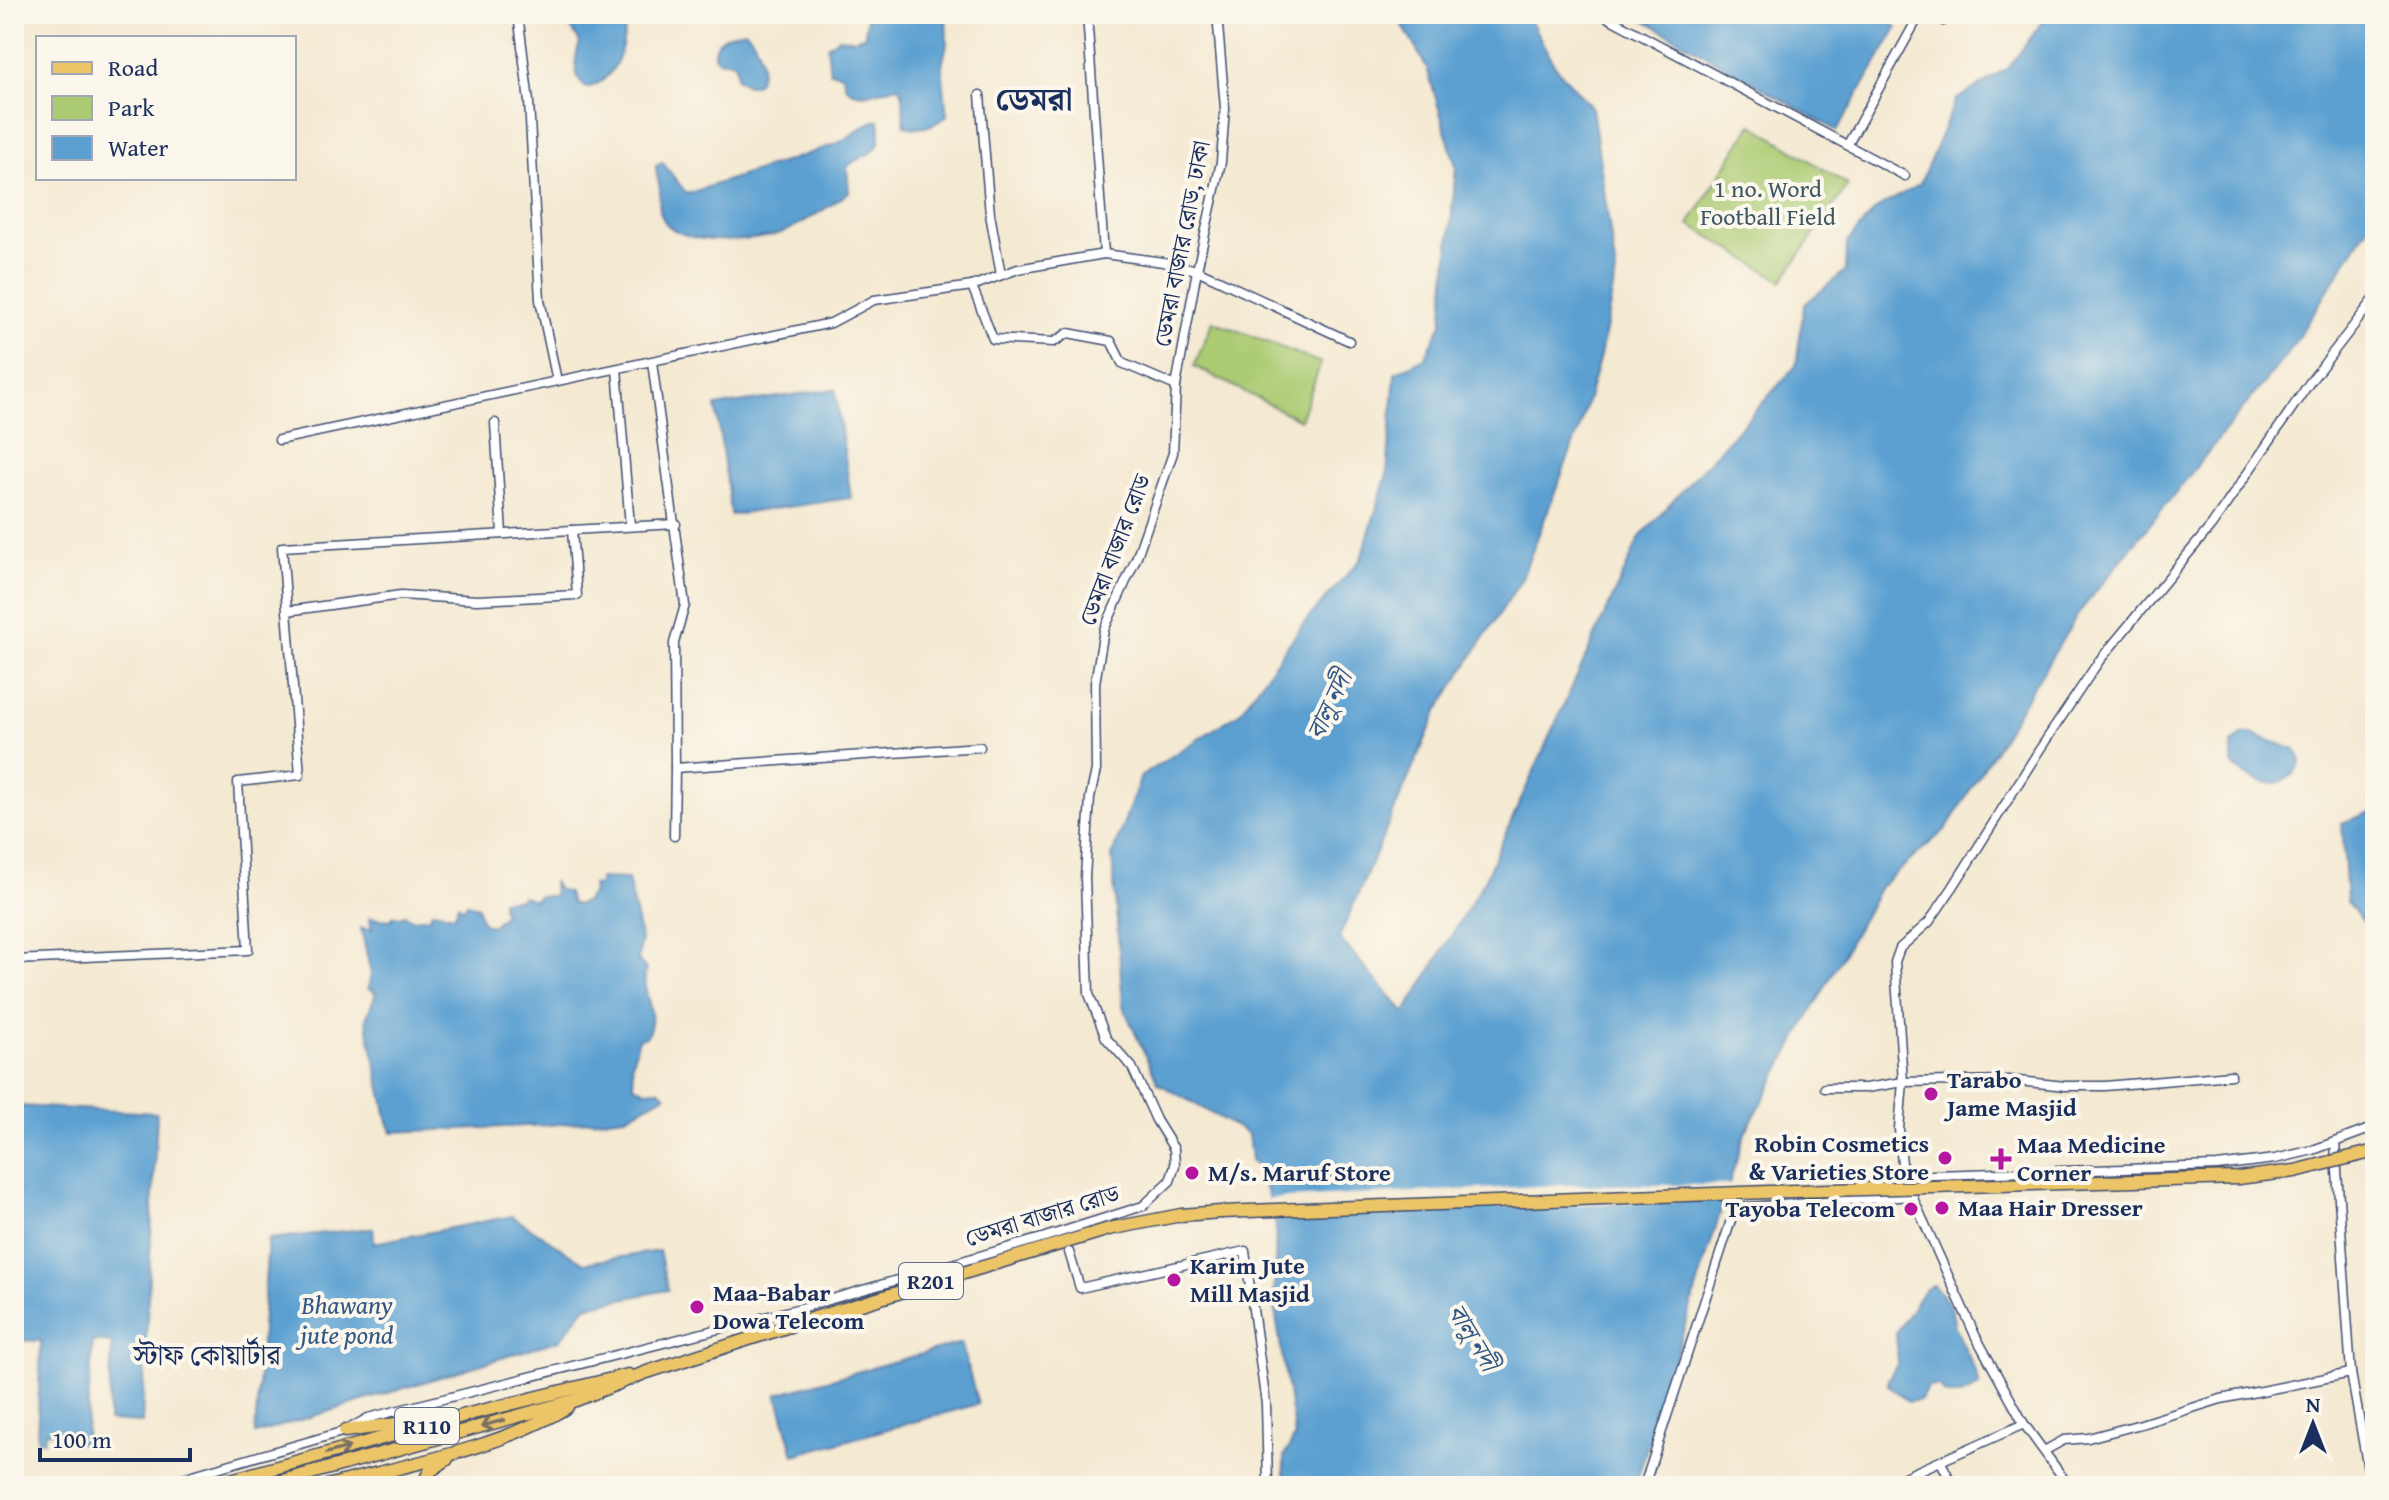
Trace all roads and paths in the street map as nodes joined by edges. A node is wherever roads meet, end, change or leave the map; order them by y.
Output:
1 (518, 14) edge
2 (1087, 14) edge
3 (1217, 14) edge
4 (1601, 14) edge
5 (1920, 14) edge
6 (1933, 14) edge
7 (1948, 14) edge
8 (980, 95) dead end
9 (1848, 144) junction
10 (1905, 176) dead end
11 (1104, 254) junction
12 (1197, 270) junction
13 (1001, 275) junction
14 (972, 286) junction
15 (2375, 298) edge
16 (1349, 341) dead end
17 (652, 362) junction
18 (617, 369) junction
19 (557, 381) junction
20 (1176, 386) junction
21 (495, 423) dead end
22 (279, 440) dead end
23 (676, 524) junction
24 (630, 526) junction
25 (572, 530) junction
26 (502, 534) junction
27 (287, 611) junction
28 (980, 747) dead end
29 (675, 768) junction
30 (674, 836) dead end
31 (14, 960) edge
32 (2231, 1075) dead end
33 (1903, 1082) junction
34 (1825, 1088) dead end
35 (2375, 1127) edge
36 (2335, 1142) junction
37 (2375, 1151) edge
38 (1903, 1176) junction
39 (1913, 1196) junction
40 (1069, 1252) dead end
41 (647, 1372) junction
42 (2351, 1373) junction
43 (576, 1400) junction
44 (473, 1413) junction
45 (2024, 1424) junction
46 (345, 1431) junction
47 (468, 1448) junction
48 (2044, 1451) junction
49 (1941, 1462) junction
50 (357, 1478) junction
51 (155, 1486) edge
52 (209, 1486) edge
53 (264, 1486) edge
54 (327, 1486) edge
55 (394, 1486) edge
56 (422, 1486) edge
57 (1268, 1486) edge
58 (1644, 1486) edge
59 (1884, 1486) edge
60 (1953, 1486) edge
61 (2069, 1486) edge
62 (2371, 1486) edge

1 - 19 street
2 - 11 street
3 - 12 street, ডেমরা বাজার রোড, ঢাকা
4 - 9 street
5 - 9 street
6 - 7 street
8 - 13 street
9 - 10 street
11 - 12 street
11 - 13 street
12 - 16 street
12 - 20 street, ডেমরা বাজার রোড, ঢাকা
13 - 14 street
14 - 17 street
14 - 20 street
15 - 33 street
17 - 18 street
17 - 23 street
18 - 19 street
18 - 24 street
19 - 22 street
20 - 46 street, ডেমরা বাজার রোড
21 - 26 street
23 - 24 street
23 - 29 street
24 - 25 street
25 - 26 street
25 - 27 street
26 - 27 street
27 - 31 street
28 - 29 street
29 - 30 street
32 - 33 street
33 - 34 street
33 - 38 street
35 - 36 street
36 - 38 street
36 - 42 street
37 - 41 main road, R201, bridge
38 - 39 street
39 - 45 street
39 - 58 street
40 - 57 street
41 - 43 main road, R110
41 - 44 main road, R110
42 - 48 street
42 - 62 street
43 - 47 main road
43 -> 53 main road, R110
44 - 46 main road
52 -> 44 main road, R110
45 - 48 street
45 - 49 street
46 - 51 street, ডেমরা বাজার রোড
47 - 50 main road
47 - 56 main road, R110
48 - 61 street
49 - 59 street
49 - 60 street
50 - 54 main road
50 - 55 main road

